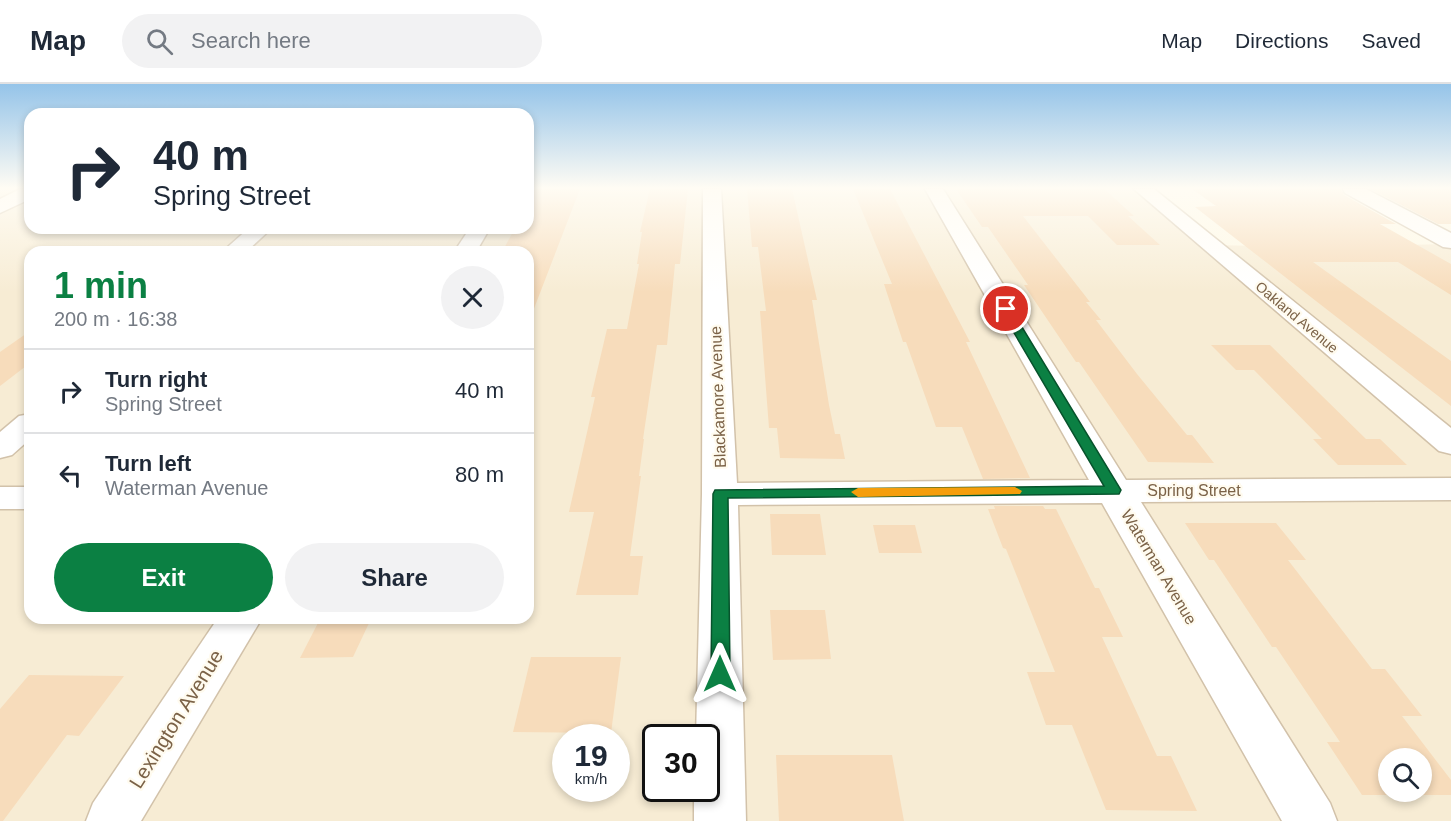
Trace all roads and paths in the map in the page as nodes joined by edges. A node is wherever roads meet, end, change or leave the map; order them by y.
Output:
1 (713, 223) edge
2 (954, 223) edge
3 (1185, 223) edge
4 (1416, 223) edge
5 (255, 234) edge
6 (1451, 242) edge
7 (240, 246) edge
8 (24, 428) edge
9 (1451, 444) edge
10 (0, 448) edge
11 (1451, 489) edge
12 (1113, 490) junction
13 (720, 494) junction
14 (0, 498) edge
15 (24, 498) edge
16 (237, 624) edge
17 (112, 821) edge
18 (720, 821) edge
19 (1311, 821) edge

1 - 13 street, Blackamore Avenue
2 - 12 street, Waterman Avenue
3 - 9 street, Oakland Avenue
4 - 6 street
5 - 7 street
8 - 10 street
11 - 12 street, Spring Street
12 - 13 street, Spring Street
12 - 19 street, Waterman Avenue
13 - 18 street, Blackamore Avenue
14 - 15 street
16 - 17 street, Lexington Avenue

